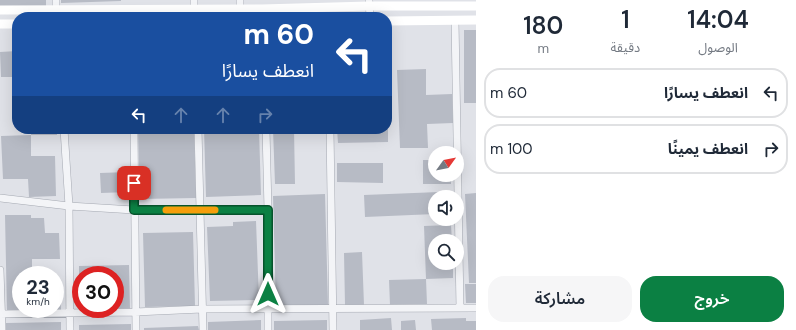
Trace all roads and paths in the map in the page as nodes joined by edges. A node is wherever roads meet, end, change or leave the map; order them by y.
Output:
1 (369, 3) edge
2 (194, 4) edge
3 (240, 4) edge
4 (476, 6) edge
5 (56, 9) edge
6 (0, 10) edge
7 (113, 12) edge
8 (139, 12) edge
9 (260, 12) edge
10 (273, 12) edge
11 (476, 20) edge
12 (392, 21) edge
13 (455, 21) junction
14 (0, 24) edge
15 (12, 24) edge
16 (64, 134) edge
17 (134, 134) edge
18 (198, 134) edge
19 (266, 134) edge
20 (330, 134) edge
21 (0, 198) edge
22 (69, 206) junction
23 (134, 210) junction
24 (268, 210) junction
25 (200, 211) junction
26 (0, 270) edge
27 (268, 308) junction
28 (332, 308) junction
29 (460, 308) junction
30 (476, 308) edge
31 (202, 309) junction
32 (70, 312) junction
33 (135, 312) junction
34 (1, 314) edge
35 (2, 330) edge
36 (70, 330) edge
37 (136, 330) edge
38 (202, 330) edge
39 (268, 330) edge
40 (333, 330) edge

1 - 4 main road
1 - 10 main road
2 - 3 main road
2 - 8 main road
3 - 9 main road
5 - 6 main road
5 - 7 main road
11 - 13 main road
12 - 13 main road
13 - 29 street
14 - 15 main road
16 - 22 street
17 - 23 street
18 - 25 street
19 - 24 street
20 - 28 street
21 - 22 street
22 - 23 street
22 - 32 street
23 - 25 street
23 - 33 street
24 - 25 street
24 - 27 street
25 - 31 street
26 - 34 street
27 - 28 street
27 - 31 street
27 - 39 street
28 - 29 street
28 - 40 street
29 - 30 street
31 - 33 street
31 - 38 street
32 - 33 street
32 - 34 street
32 - 36 street
33 - 37 street
34 - 35 street

